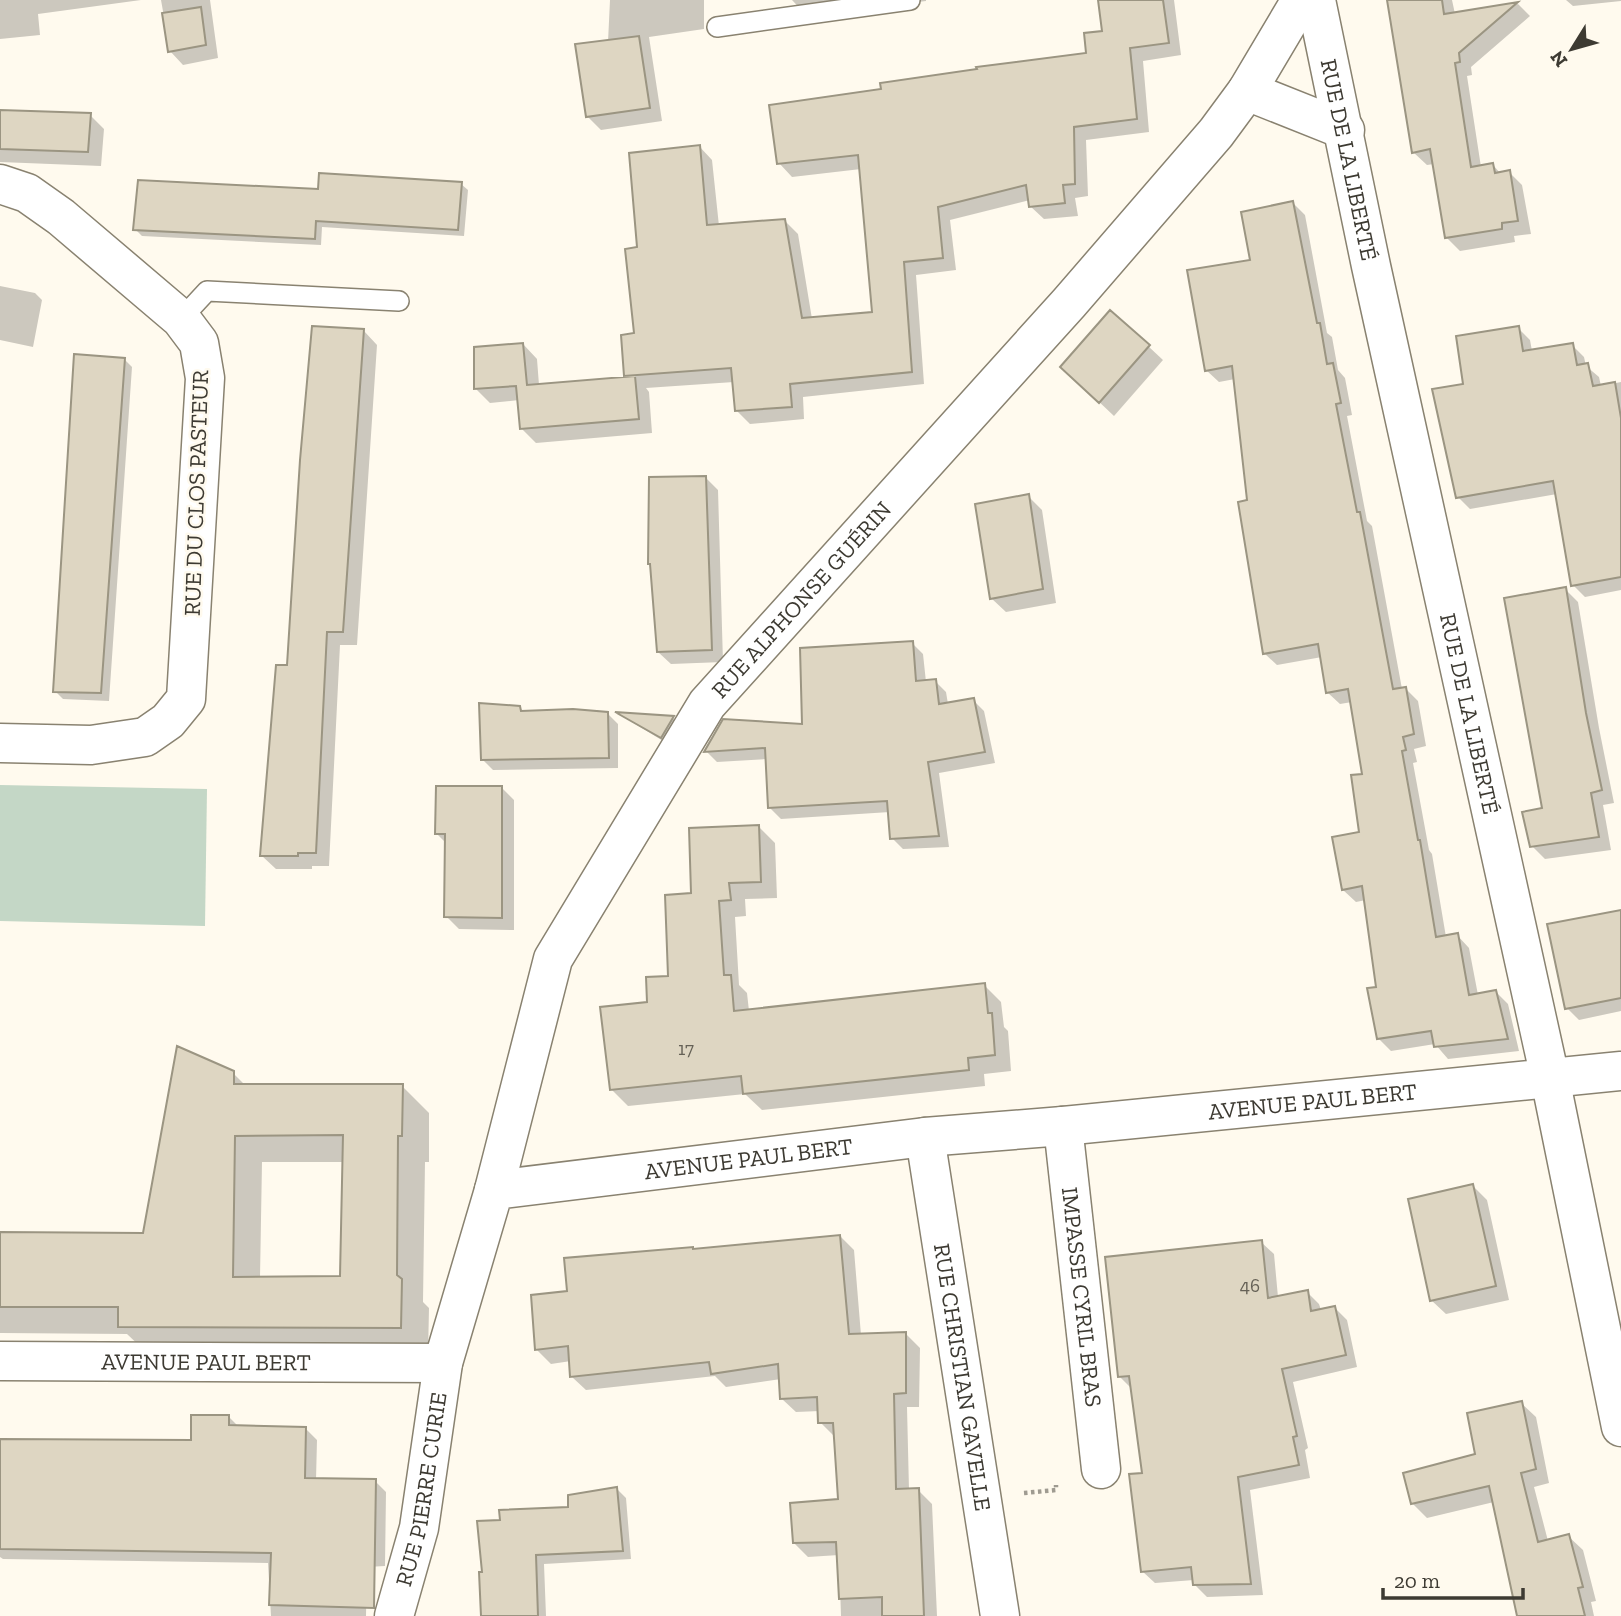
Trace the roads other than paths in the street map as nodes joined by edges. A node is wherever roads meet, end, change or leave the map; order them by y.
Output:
1 (910, 0) edge
2 (1301, 0) edge
3 (1316, 0) edge
4 (717, 27) dead end
5 (1248, 91) junction
6 (1345, 130) junction
7 (0, 184) edge
8 (399, 301) dead end
9 (181, 319) junction
10 (0, 743) edge
11 (1621, 1071) edge
12 (1550, 1078) junction
13 (1063, 1126) junction
14 (925, 1137) junction
15 (494, 1190) junction
16 (0, 1362) edge
17 (443, 1363) junction
18 (1621, 1427) edge
19 (1101, 1469) dead end
20 (394, 1616) edge
21 (1000, 1616) edge

1 - 4 lane
2 - 5 street, RUE ALPHONSE GUÉRIN
3 - 6 street, RUE DE LA LIBERTÉ
5 - 6 street
5 - 15 street, RUE ALPHONSE GUÉRIN
6 - 12 street, RUE DE LA LIBERTÉ
7 - 9 street, RUE DU CLOS PASTEUR
8 - 9 lane
9 - 10 street, RUE DU CLOS PASTEUR
11 - 12 street, AVENUE PAUL BERT
12 - 13 street, AVENUE PAUL BERT
12 - 18 street, RUE DE LA LIBERTÉ
13 - 14 street, AVENUE PAUL BERT
13 - 19 street, IMPASSE CYRIL BRAS
14 - 15 street, AVENUE PAUL BERT
14 - 21 street, RUE CHRISTIAN GAVELLE
15 - 17 street
16 - 17 street, AVENUE PAUL BERT
17 - 20 street, RUE PIERRE CURIE

